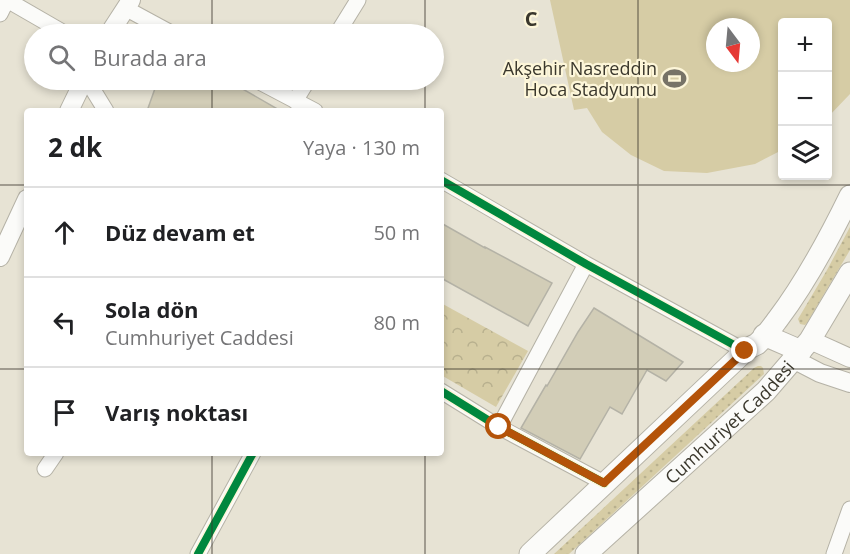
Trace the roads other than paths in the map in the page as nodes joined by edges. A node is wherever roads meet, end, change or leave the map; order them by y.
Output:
1 (7, 0) edge
2 (358, 0) edge
3 (128, 4) edge
4 (0, 14) edge
5 (49, 24) edge
6 (115, 24) edge
7 (158, 24) edge
8 (343, 24) edge
9 (80, 90) edge
10 (92, 90) edge
11 (275, 90) edge
12 (302, 90) edge
13 (295, 101) junction
14 (71, 108) edge
15 (104, 108) edge
16 (309, 108) edge
17 (444, 182) edge
18 (850, 196) edge
19 (24, 206) edge
20 (2, 247) edge
21 (586, 264) junction
22 (850, 273) edge
23 (764, 335) junction
24 (801, 350) junction
25 (745, 351) junction
26 (850, 358) edge
27 (850, 383) edge
28 (444, 393) edge
29 (499, 427) junction
30 (54, 456) edge
31 (251, 456) edge
32 (45, 469) dead end
33 (604, 483) junction
34 (850, 510) edge
35 (198, 554) edge
36 (530, 554) edge
37 (586, 554) edge
38 (834, 554) edge

1 - 4 street
1 - 5 street
2 - 8 street
3 - 6 street
3 - 7 street
9 - 14 street
10 - 15 street
11 - 13 street
12 - 13 street
13 - 16 street
17 - 21 street
18 - 23 main road, Cumhuriyet Caddesi
19 - 20 street
21 - 25 street
21 - 29 street
22 - 24 main road, Cumhuriyet Caddesi
23 - 24 main road
23 - 25 main road, Cumhuriyet Caddesi
24 - 26 street
24 - 27 street
24 - 37 main road, Cumhuriyet Caddesi
25 - 33 main road, Cumhuriyet Caddesi
28 - 29 street
29 - 33 street
30 - 32 street
31 - 35 street
33 - 36 main road, Cumhuriyet Caddesi
34 - 38 street

